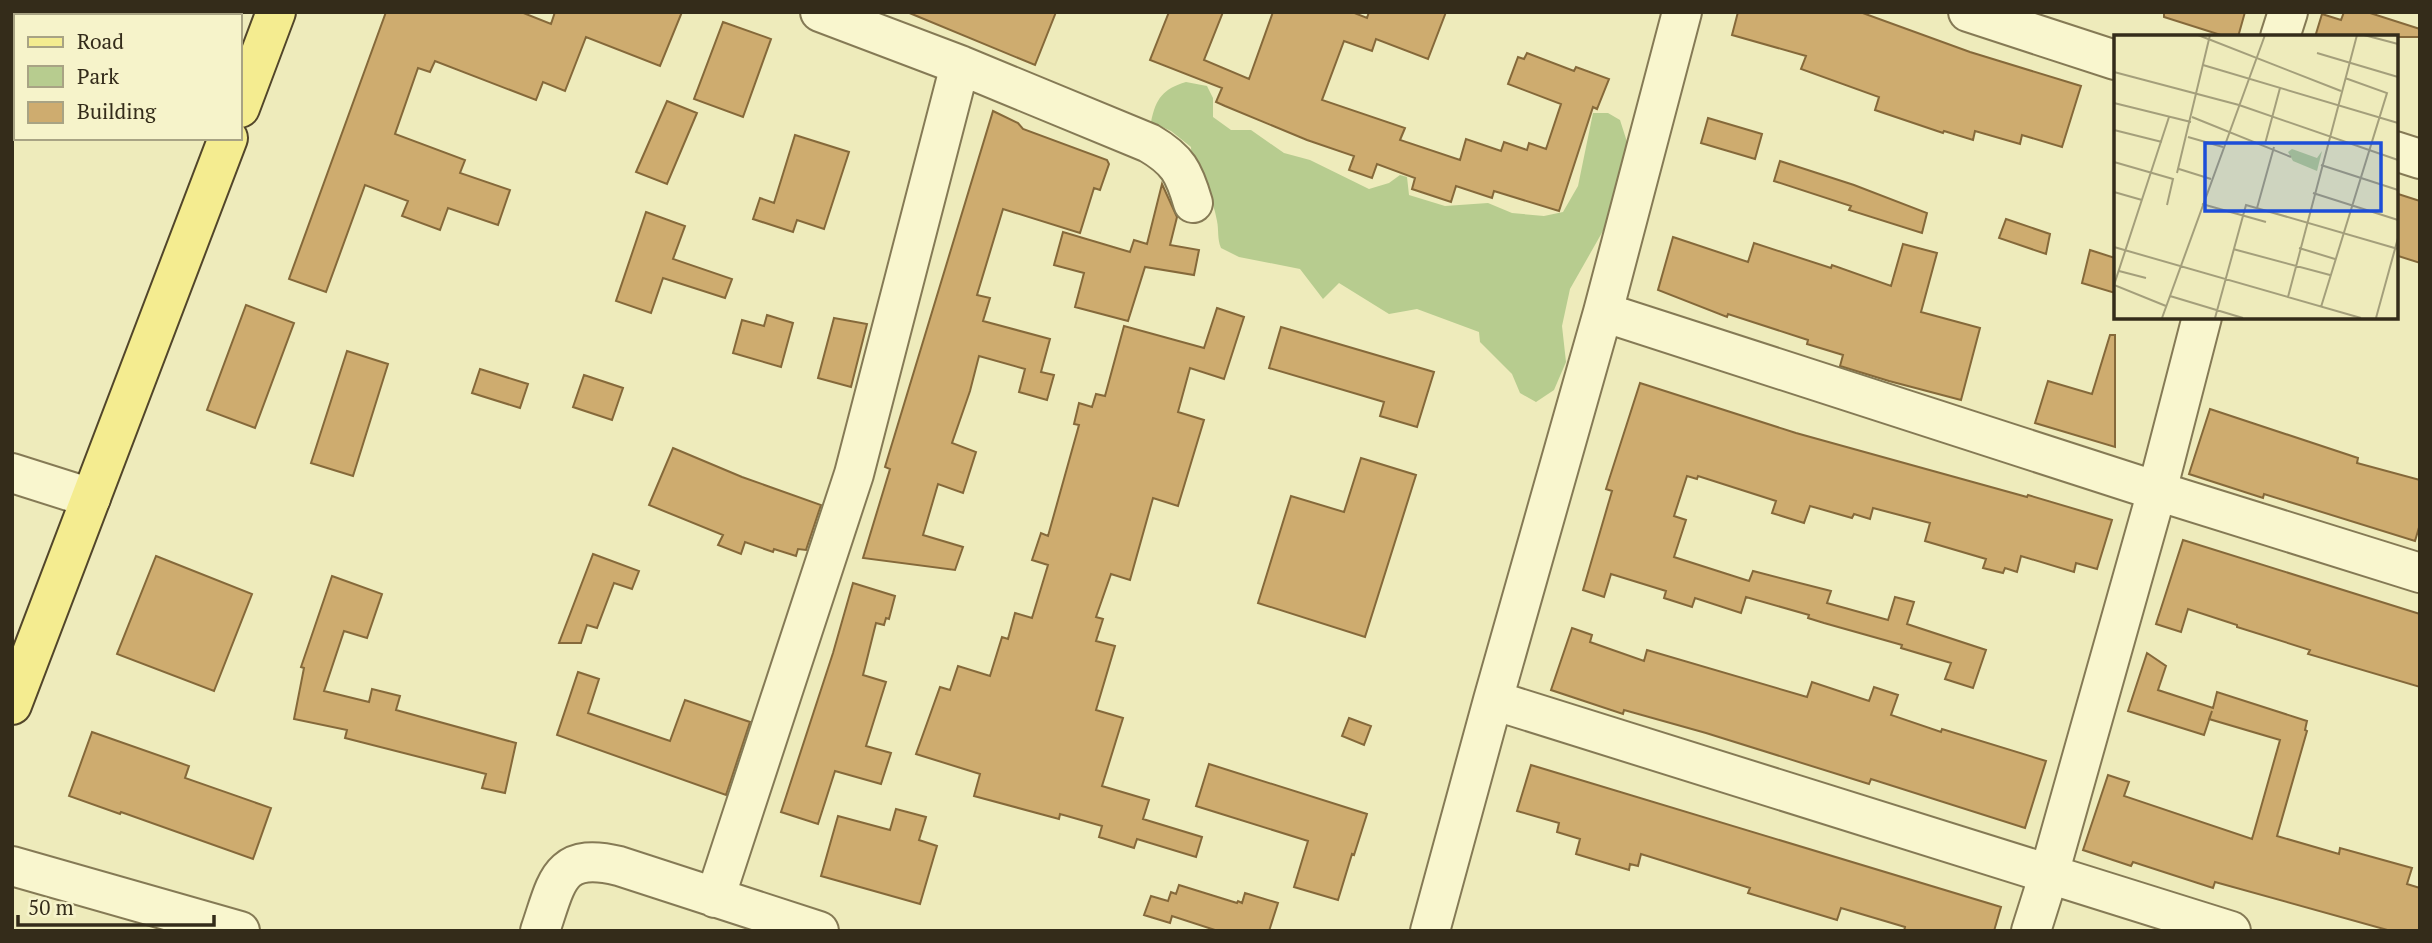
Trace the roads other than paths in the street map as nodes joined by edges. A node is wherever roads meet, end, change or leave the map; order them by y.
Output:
1 (276, 12) edge
2 (1682, 12) edge
3 (1968, 12) edge
4 (2288, 12) edge
5 (826, 13) edge
6 (2281, 35) edge
7 (249, 55) edge
8 (2114, 61) edge
9 (960, 65) junction
10 (242, 96) edge
11 (227, 140) edge
12 (2397, 152) edge
13 (2420, 159) edge
14 (1193, 202) dead end
15 (1603, 312) junction
16 (2202, 318) edge
17 (12, 473) edge
18 (2157, 491) junction
19 (91, 498) junction
20 (2420, 573) edge
21 (1493, 700) junction
22 (12, 705) edge
23 (12, 866) edge
24 (2049, 874) junction
25 (715, 898) junction
26 (240, 931) edge
27 (540, 931) edge
28 (819, 931) edge
29 (1430, 931) edge
30 (2031, 931) edge
31 (2231, 931) edge

1 - 7 main road
2 - 15 street
3 - 8 street
4 - 6 street
5 - 9 street
7 - 10 main road
9 - 14 street
9 - 25 street
11 - 19 main road
12 - 13 street
15 - 18 street
15 - 21 street
16 - 18 street
17 - 19 street
18 - 20 street
18 - 24 street
19 - 22 main road
21 - 24 street
21 - 29 street
23 - 26 street
24 - 30 street
24 - 31 street
25 - 27 street
25 - 28 street

